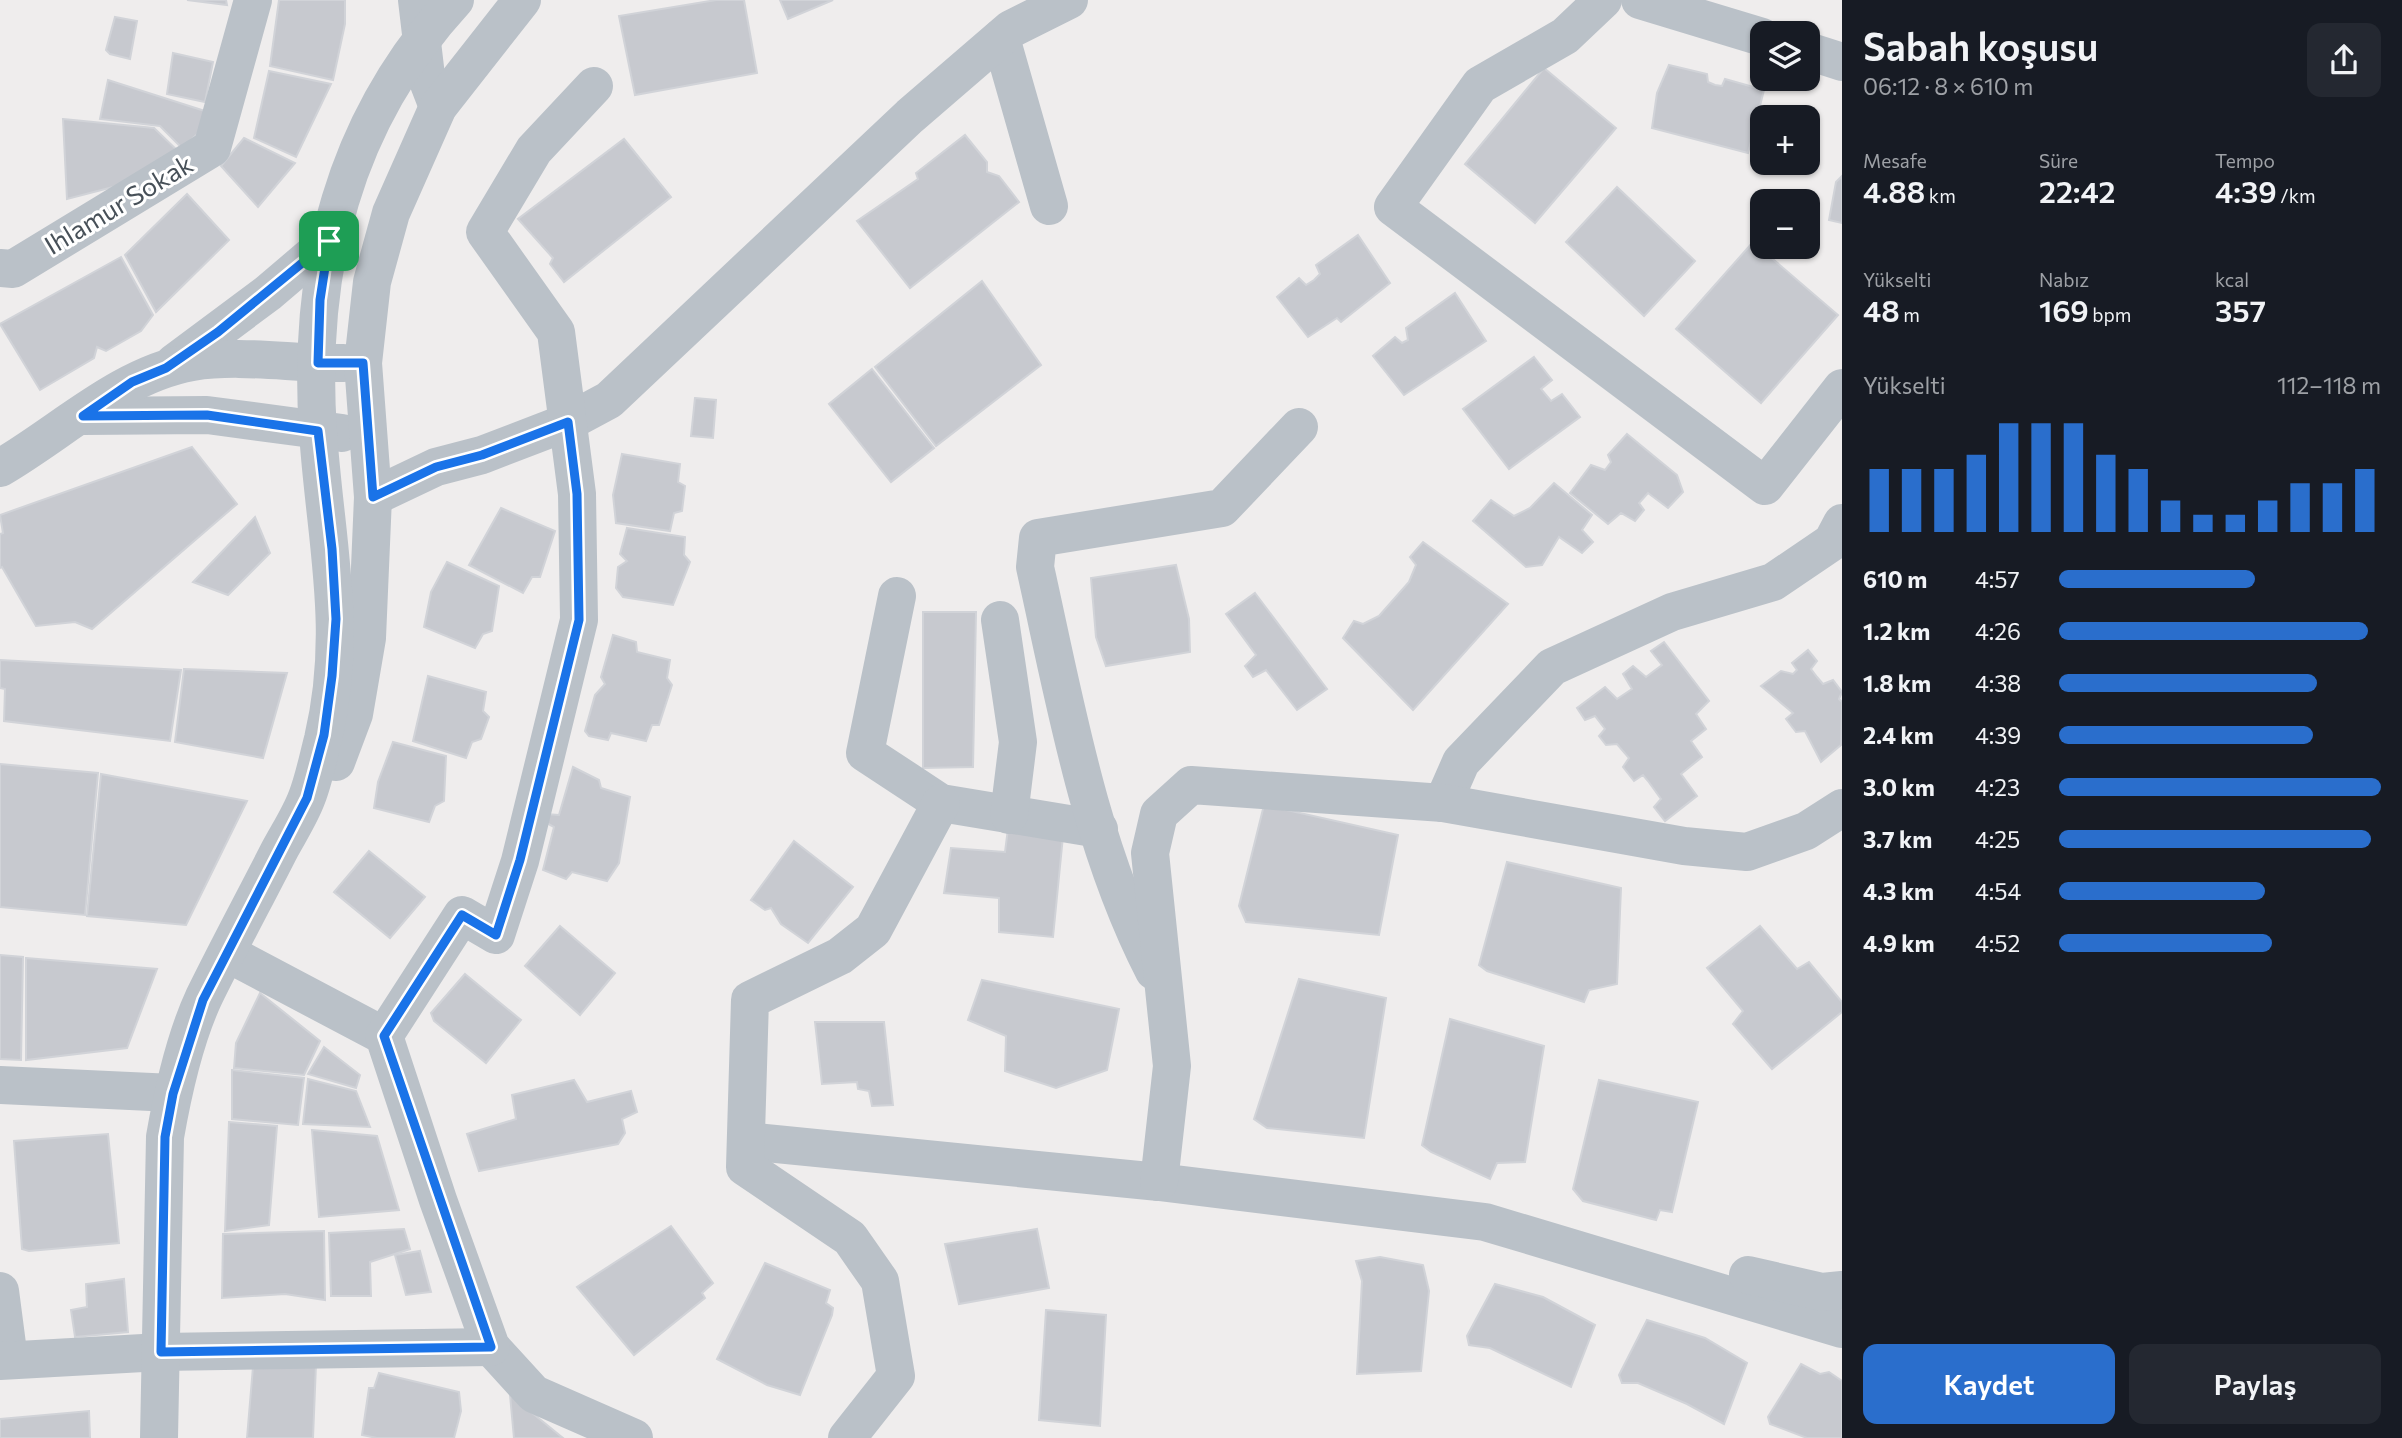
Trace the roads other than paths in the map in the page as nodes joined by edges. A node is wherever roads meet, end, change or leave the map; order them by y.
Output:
1 (253, 0) edge
2 (417, 0) edge
3 (455, 0) edge
4 (522, 0) edge
5 (1069, 0) edge
6 (1603, 0) edge
7 (1640, 0) edge
8 (1750, 33) edge
9 (421, 37) junction
10 (1001, 38) junction
11 (1820, 55) edge
12 (1842, 62) edge
13 (594, 86) dead end
14 (438, 107) junction
15 (1049, 206) dead end
16 (329, 241) junction
17 (0, 268) edge
18 (318, 363) junction
19 (363, 363) junction
20 (166, 368) junction
21 (1842, 388) edge
22 (83, 416) junction
23 (568, 422) junction
24 (1299, 427) dead end
25 (318, 431) junction
26 (368, 435) junction
27 (0, 468) edge
28 (373, 497) junction
29 (1842, 523) edge
30 (897, 596) dead end
31 (1000, 620) dead end
32 (307, 798) junction
33 (941, 803) junction
34 (1443, 803) junction
35 (1842, 808) edge
36 (1009, 815) junction
37 (1100, 829) junction
38 (227, 953) junction
39 (1164, 991) junction
40 (384, 1036) junction
41 (0, 1086) edge
42 (173, 1094) junction
43 (746, 1140) junction
44 (1160, 1182) junction
45 (1485, 1222) junction
46 (1842, 1290) edge
47 (0, 1291) edge
48 (1842, 1329) edge
49 (491, 1347) junction
50 (161, 1352) junction
51 (4, 1361) edge
52 (159, 1438) edge
53 (634, 1438) edge
54 (847, 1438) edge

1 - 17 street, Ihlamur Sokak
2 - 9 street
3 - 9 street
4 - 14 street
5 - 10 street
6 - 21 street
7 - 8 street
9 - 14 street
9 - 16 street
10 - 15 street
10 - 23 street
11 - 12 street
13 - 23 street
14 - 19 street
16 - 18 street
16 - 20 street
18 - 19 street
18 - 20 street
18 - 25 street
19 - 26 street
20 - 22 street
22 - 25 street
22 - 27 street
23 - 28 street
23 - 40 street
24 - 37 street
25 - 26 street
25 - 32 street
26 - 28 street
28 - 32 street
29 - 34 street
30 - 33 street
31 - 36 street
32 - 38 street
33 - 36 street
33 - 43 street
34 - 35 street
34 - 39 street
36 - 37 street
37 - 39 street
38 - 40 street
38 - 42 street
39 - 44 street
40 - 49 street
41 - 42 street
42 - 50 street
43 - 44 street
43 - 54 street
44 - 45 street
45 - 46 street
45 - 48 street
47 - 51 street
49 - 50 street
49 - 53 street
50 - 51 street
50 - 52 street

